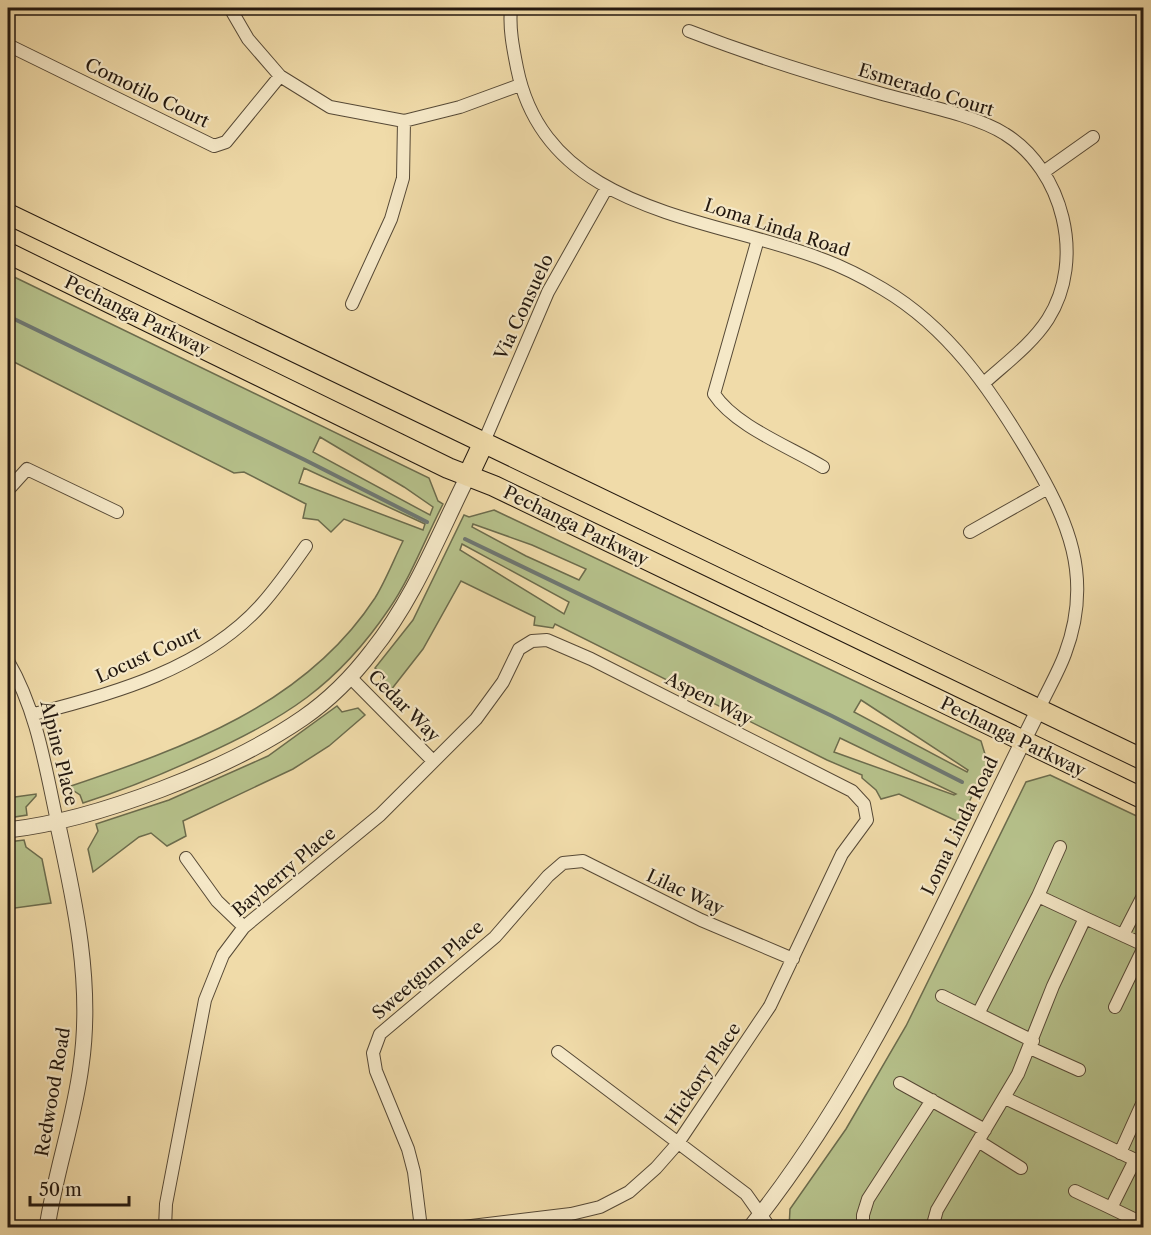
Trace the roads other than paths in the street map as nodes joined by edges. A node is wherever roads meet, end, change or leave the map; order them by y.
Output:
1 (230, 8) edge
2 (511, 8) edge
3 (689, 31) dead end
4 (8, 45) edge
5 (280, 76) junction
6 (520, 85) junction
7 (404, 121) junction
8 (1093, 137) dead end
9 (1045, 171) junction
10 (606, 189) junction
11 (8, 214) edge
12 (758, 239) junction
13 (8, 253) edge
14 (352, 304) dead end
15 (984, 383) junction
16 (483, 444) junction
17 (823, 467) dead end
18 (468, 476) junction
19 (1048, 488) junction
20 (8, 490) edge
21 (117, 512) dead end
22 (970, 532) dead end
23 (306, 546) dead end
24 (532, 640) joint
25 (8, 661) edge
26 (350, 677) junction
27 (1039, 710) junction
28 (34, 714) junction
29 (1023, 742) junction
30 (1143, 760) edge
31 (433, 761) junction
32 (1143, 799) edge
33 (864, 804) joint
34 (57, 821) junction
35 (8, 830) edge
36 (1060, 847) dead end
37 (186, 858) dead end
38 (563, 863) joint
39 (1143, 894) edge
40 (1038, 896) junction
41 (1086, 918) junction
42 (244, 927) junction
43 (1123, 935) junction
44 (1143, 946) edge
45 (793, 959) junction
46 (942, 996) dead end
47 (1115, 1007) dead end
48 (978, 1014) junction
49 (1031, 1045) junction
50 (558, 1052) dead end
51 (1079, 1070) dead end
52 (900, 1083) dead end
53 (1005, 1098) junction
54 (932, 1100) junction
55 (1142, 1104) dead end
56 (982, 1136) junction
57 (678, 1143) junction
58 (1120, 1153) junction
59 (1139, 1162) edge
60 (1022, 1168) dead end
61 (1074, 1191) dead end
62 (1111, 1208) junction
63 (761, 1214) junction
64 (542, 1223) edge
65 (1143, 1224) edge
66 (47, 1227) edge
67 (165, 1227) edge
68 (421, 1227) edge
69 (455, 1227) edge
70 (750, 1227) edge
71 (770, 1227) edge
72 (863, 1227) edge
73 (932, 1227) edge

1 - 5 street
2 - 6 street, Loma Linda Road
3 - 9 street, Esmerado Court
4 - 5 street, Comotilo Court
5 - 7 street
6 - 7 street
6 - 10 street, Loma Linda Road
7 - 14 street
8 - 9 street
9 - 15 street, Esmerado Court
10 - 12 street, Loma Linda Road
10 - 16 street, Via Consuelo
11 - 16 main road, Pechanga Parkway
12 - 15 street, Loma Linda Road
12 - 17 street
13 - 18 main road, Pechanga Parkway
15 - 19 street, Loma Linda Road
16 - 18 main road
16 - 27 main road, Pechanga Parkway
18 - 26 street
18 - 29 main road, Pechanga Parkway
19 - 22 street
19 - 27 street, Loma Linda Road
20 - 21 street
23 - 28 street, Locust Court
24 - 31 street, Bayberry Place
24 - 33 street, Aspen Way
25 - 28 street, Alpine Place
26 - 31 street, Cedar Way
26 - 34 street
27 - 29 street, Loma Linda Road
27 - 30 main road, Pechanga Parkway
28 - 34 street, Alpine Place
29 - 32 main road, Pechanga Parkway
29 - 63 street, Loma Linda Road
31 - 42 street, Bayberry Place
33 - 45 street, Hickory Place
34 - 35 street
34 - 66 street, Redwood Road
36 - 40 street
37 - 42 street
38 - 45 street, Lilac Way
38 - 68 street, Sweetgum Place
39 - 43 street
40 - 41 street
40 - 48 street
41 - 43 street
41 - 49 street
42 - 67 street, Bayberry Place
43 - 44 street
44 - 47 street
45 - 57 street, Hickory Place
46 - 48 street
48 - 49 street
49 - 51 street
49 - 53 street
50 - 57 street
52 - 54 street
53 - 56 street
53 - 58 street
54 - 56 street
54 - 72 street
55 - 58 street
56 - 60 street
56 - 73 street
57 - 63 street
57 - 64 street, Hickory Place
58 - 59 street
59 - 62 street
61 - 62 street
62 - 65 street
63 - 70 street, Loma Linda Road
63 - 71 street
64 - 69 street, Hickory Place

